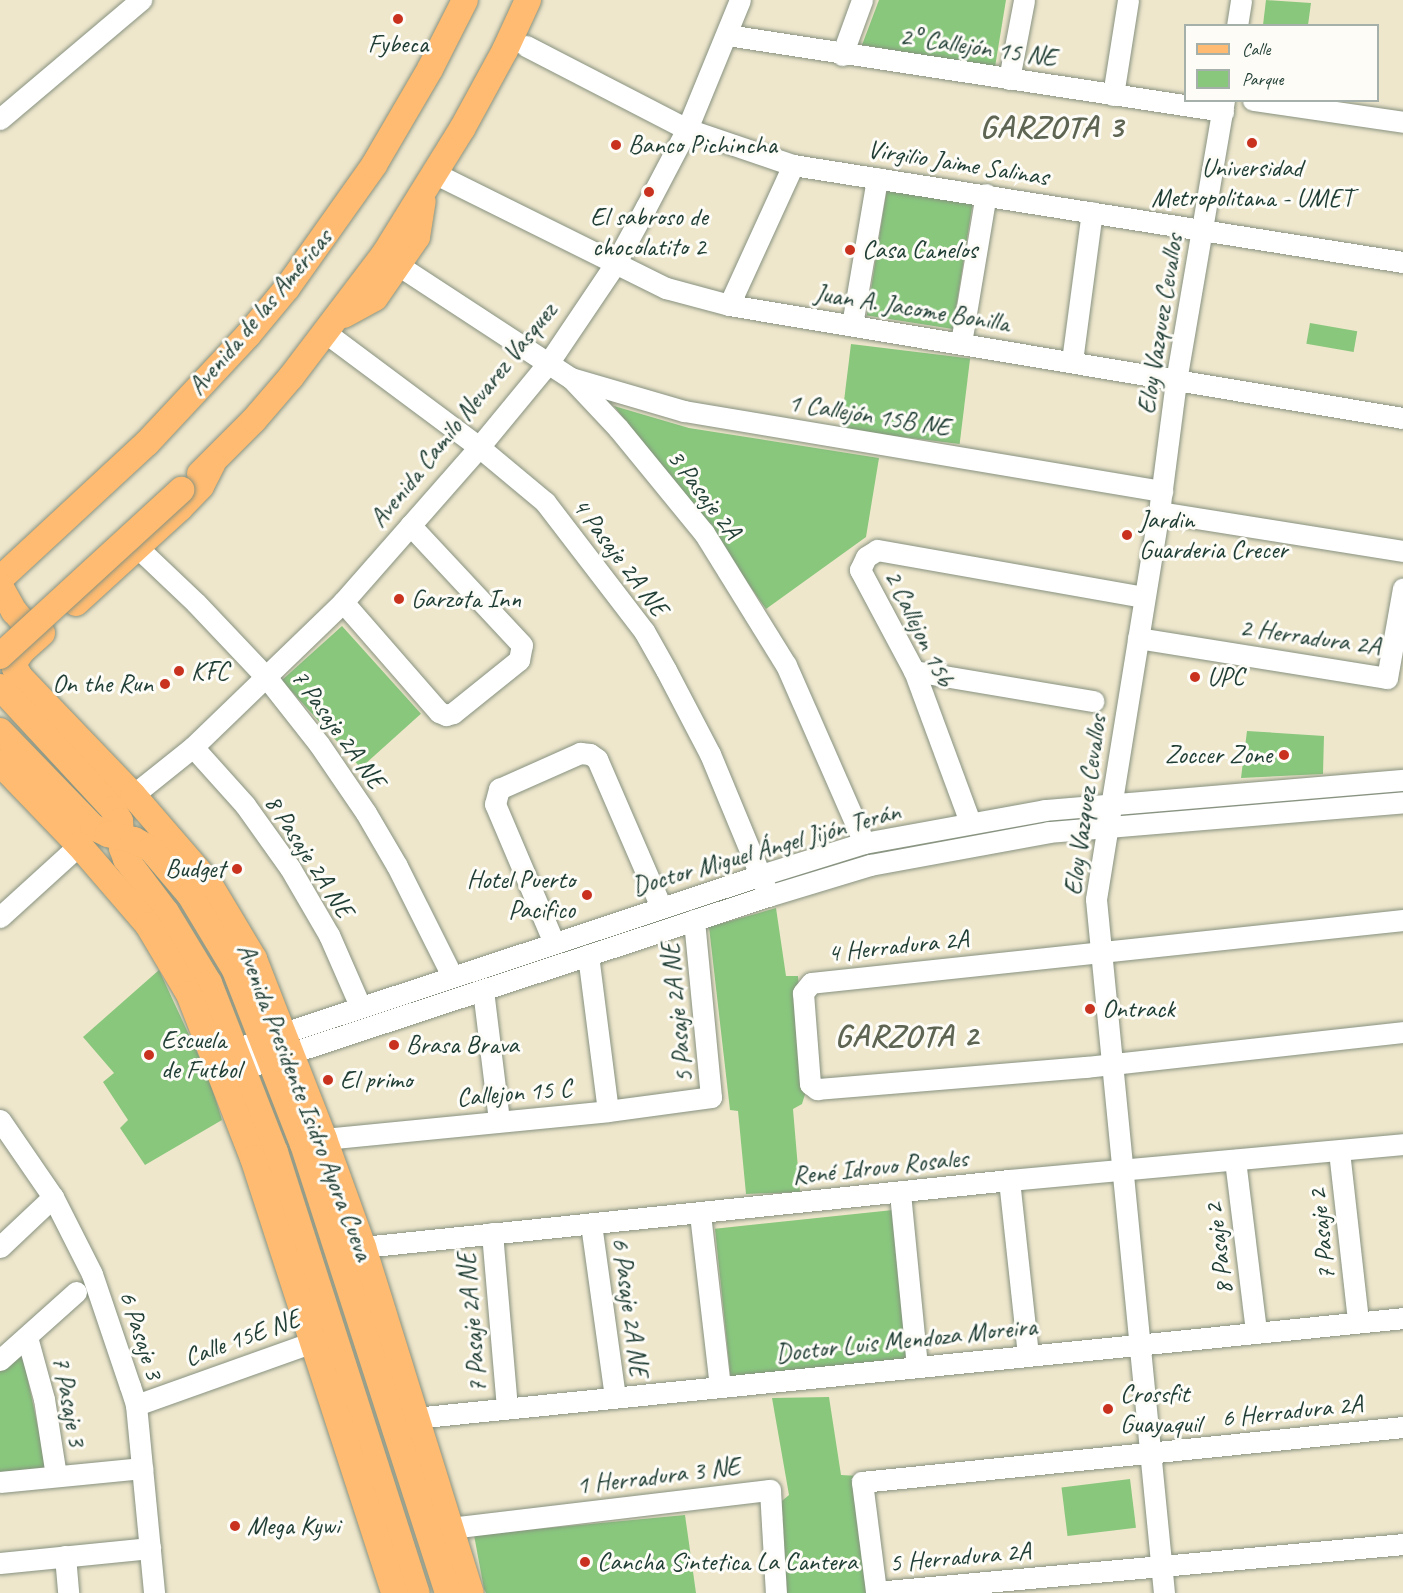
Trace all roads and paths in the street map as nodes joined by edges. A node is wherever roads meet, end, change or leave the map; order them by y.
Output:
1 (141, 0) edge
2 (465, 0) edge
3 (528, 0) edge
4 (540, 0) edge
5 (740, 0) edge
6 (862, 0) edge
7 (1024, 0) edge
8 (1128, 0) edge
9 (1241, 0) edge
10 (1237, 24) edge
11 (727, 35) junction
12 (526, 46) junction
13 (842, 54) junction
14 (1009, 79) junction
15 (1113, 95) junction
16 (1267, 102) edge
17 (1223, 106) edge
18 (0, 119) edge
19 (1403, 122) edge
20 (462, 129) junction
21 (687, 129) junction
22 (793, 165) junction
23 (877, 178) junction
24 (431, 182) junction
25 (986, 194) junction
26 (1092, 212) junction
27 (1202, 230) junction
28 (1403, 262) edge
29 (615, 264) junction
30 (398, 265) junction
31 (729, 305) junction
32 (332, 326) junction
33 (852, 326) junction
34 (961, 343) junction
35 (1072, 361) junction
36 (549, 362) junction
37 (570, 378) junction
38 (1176, 381) junction
39 (188, 398) junction
40 (1403, 418) edge
41 (479, 447) junction
42 (212, 464) junction
43 (1162, 491) junction
44 (1159, 512) junction
45 (410, 525) junction
46 (136, 548) junction
47 (1403, 551) edge
48 (0, 563) edge
49 (0, 579) edge
50 (0, 586) edge
51 (1403, 588) edge
52 (1144, 597) junction
53 (343, 602) junction
54 (37, 637) junction
55 (1138, 638) junction
56 (0, 656) edge
57 (914, 671) junction
58 (267, 678) junction
59 (10, 682) edge
60 (1094, 701) dead end
61 (0, 731) edge
62 (193, 747) junction
63 (0, 763) edge
64 (1403, 780) edge
65 (133, 795) junction
66 (1403, 802) edge
67 (1112, 804) junction
68 (970, 822) junction
69 (1109, 827) junction
70 (122, 837) junction
71 (864, 843) junction
72 (79, 844) junction
73 (761, 875) junction
74 (768, 896) junction
75 (662, 907) junction
76 (0, 916) edge
77 (694, 920) junction
78 (1403, 920) edge
79 (554, 943) junction
80 (1102, 952) junction
81 (588, 955) junction
82 (452, 976) junction
83 (483, 990) junction
84 (360, 1006) junction
85 (1403, 1032) edge
86 (276, 1046) junction
87 (239, 1059) junction
88 (1113, 1064) junction
89 (708, 1099) joint
90 (608, 1111) junction
91 (0, 1120) edge
92 (499, 1121) junction
93 (324, 1139) junction
94 (1403, 1144) edge
95 (1339, 1151) junction
96 (1235, 1160) junction
97 (1123, 1170) junction
98 (1009, 1180) junction
99 (900, 1193) junction
100 (53, 1197) junction
101 (700, 1214) junction
102 (591, 1224) junction
103 (492, 1233) junction
104 (0, 1247) edge
105 (363, 1247) junction
106 (75, 1292) dead end
107 (1357, 1312) dead end
108 (1403, 1318) edge
109 (1256, 1331) junction
110 (27, 1337) junction
111 (323, 1338) junction
112 (1140, 1343) junction
113 (1028, 1354) junction
114 (0, 1360) edge
115 (917, 1365) junction
116 (720, 1387) junction
117 (615, 1397) junction
118 (136, 1406) junction
119 (507, 1408) junction
120 (414, 1418) junction
121 (1403, 1427) edge
122 (1150, 1453) junction
123 (142, 1468) junction
124 (56, 1476) junction
125 (0, 1482) edge
126 (450, 1528) junction
127 (1403, 1544) edge
128 (150, 1548) junction
129 (65, 1556) junction
130 (0, 1563) edge
131 (1161, 1566) junction
132 (68, 1593) edge
133 (154, 1593) edge
134 (394, 1593) edge
135 (417, 1593) edge
136 (448, 1593) edge
137 (471, 1593) edge
138 (776, 1593) edge
139 (1164, 1593) edge

1 - 18 street
2 - 39 main road, Avenida de las Américas
3 - 20 main road
4 - 12 main road
5 - 11 street, Avenida Camilo Nevarez Vasquez
6 - 13 street
7 - 14 street
8 - 15 street
9 - 10 street
11 - 13 street, 2° Callejón 15 NE
11 - 21 street, Avenida Camilo Nevarez Vasquez
12 - 20 main road
12 - 21 street, Virgilio Jaime Salinas
13 - 14 street, 2° Callejón 15 NE
14 - 15 street, 2° Callejón 15 NE
15 - 17 street, 2° Callejón 15 NE
16 - 19 street
17 - 27 street, Eloy Vazquez Cevallos
20 - 24 main road
21 - 22 street, Virgilio Jaime Salinas
21 - 29 street, Avenida Camilo Nevarez Vasquez
22 - 23 street, Virgilio Jaime Salinas
22 - 31 street
23 - 25 street, Virgilio Jaime Salinas
23 - 33 street
24 - 29 street, Juan A. Jacome Bonilla
24 - 30 main road
24 - 32 main road
25 - 26 street, Virgilio Jaime Salinas
25 - 34 street
26 - 27 street, Virgilio Jaime Salinas
26 - 35 street
27 - 28 street, Virgilio Jaime Salinas
27 - 38 street, Eloy Vazquez Cevallos
29 - 31 street, Juan A. Jacome Bonilla
29 - 36 street, Avenida Camilo Nevarez Vasquez
30 - 32 main road
30 - 36 street, 3 Pasaje 2A
31 - 33 street, Juan A. Jacome Bonilla
32 - 41 street, 4 Pasaje 2A NE
32 - 42 main road
33 - 34 street, Juan A. Jacome Bonilla
34 - 35 street, Juan A. Jacome Bonilla
35 - 38 street, Juan A. Jacome Bonilla
36 - 37 street, 3 Pasaje 2A
36 - 41 street, Avenida Camilo Nevarez Vasquez
37 - 43 street, 1 Callejón 15B NE
37 - 71 street, 3 Pasaje 2A
38 - 40 street, Juan A. Jacome Bonilla
38 - 43 street, Eloy Vazquez Cevallos
39 - 48 main road
39 - 49 main road, Avenida de las Américas
41 - 45 street, Avenida Camilo Nevarez Vasquez
41 - 73 street, 4 Pasaje 2A NE
42 - 46 main road
42 - 56 main road, bridge
43 - 44 street, Eloy Vazquez Cevallos
44 - 47 street
44 - 52 street, Eloy Vazquez Cevallos
45 - 53 street, Avenida Camilo Nevarez Vasquez
45 - 53 street
46 - 54 main road
46 - 58 street, 7 Pasaje 2A NE
50 - 54 main road
51 - 55 street, 2 Herradura 2A
52 - 55 street, Eloy Vazquez Cevallos
52 - 57 street, 2 Callejon 15b
53 - 58 street, Avenida Camilo Nevarez Vasquez
54 - 59 main road
55 - 67 street, Eloy Vazquez Cevallos
57 - 60 street
57 - 68 street, 2 Callejon 15b
58 - 62 street, Avenida Camilo Nevarez Vasquez
58 - 82 street, 7 Pasaje 2A NE
59 - 65 main road, Avenida Presidente Isidro Ayora Cueva
59 - 70 main road, Avenida Presidente Isidro Ayora Cueva
61 - 70 main road, Avenida Presidente Isidro Ayora Cueva
62 - 65 street, Avenida Camilo Nevarez Vasquez
62 - 84 street, 8 Pasaje 2A NE
63 - 72 main road, Avenida Presidente Isidro Ayora Cueva
64 - 67 street, Doctor Miguel Ángel Jijón Terán
65 - 86 main road, Avenida Presidente Isidro Ayora Cueva
66 - 69 street, Doctor Miguel Ángel Jijón Terán
67 - 68 street, Doctor Miguel Ángel Jijón Terán
67 - 69 street, Eloy Vazquez Cevallos
68 - 71 street, Doctor Miguel Ángel Jijón Terán
69 - 74 street, Doctor Miguel Ángel Jijón Terán
69 - 80 street, Eloy Vazquez Cevallos
70 - 86 main road, Avenida Presidente Isidro Ayora Cueva
70 - 87 main road, Avenida Presidente Isidro Ayora Cueva
71 - 73 street, Doctor Miguel Ángel Jijón Terán
72 - 76 street
72 - 111 main road, Avenida Presidente Isidro Ayora Cueva
73 - 74 street, 4 Pasaje 2A NE
73 - 75 street, Doctor Miguel Ángel Jijón Terán
74 - 77 street, Doctor Miguel Ángel Jijón Terán
75 - 79 street, Doctor Miguel Ángel Jijón Terán
75 - 79 street
77 - 81 street, Doctor Miguel Ángel Jijón Terán
77 - 89 street, 5 Pasaje 2A NE
78 - 80 street, 4 Herradura 2A
79 - 82 street, Doctor Miguel Ángel Jijón Terán
80 - 88 street, Eloy Vazquez Cevallos
80 - 88 street, 4 Herradura 2A
81 - 83 street, Doctor Miguel Ángel Jijón Terán
81 - 90 street
82 - 84 street, Doctor Miguel Ángel Jijón Terán
83 - 86 street, Doctor Miguel Ángel Jijón Terán
83 - 92 street
84 - 86 street, Doctor Miguel Ángel Jijón Terán
85 - 88 street, 4 Herradura 2A
86 - 87 street, Doctor Miguel Ángel Jijón Terán
86 - 93 main road, Avenida Presidente Isidro Ayora Cueva
86 - 136 main road, Avenida Presidente Isidro Ayora Cueva
87 - 111 main road, Avenida Presidente Isidro Ayora Cueva
88 - 97 street, Eloy Vazquez Cevallos
89 - 90 street, Callejon 15 C
90 - 92 street, Callejon 15 C
91 - 100 street, 6 Pasaje 3
92 - 93 street, Callejon 15 C
93 - 105 main road, Avenida Presidente Isidro Ayora Cueva
94 - 95 street, René Idrovo Rosales
95 - 96 street, René Idrovo Rosales
95 - 107 street, 7 Pasaje 2
96 - 97 street, René Idrovo Rosales
96 - 109 street, 8 Pasaje 2
97 - 98 street, René Idrovo Rosales
97 - 112 street, Eloy Vazquez Cevallos
98 - 99 street, René Idrovo Rosales
98 - 113 street
99 - 101 street, René Idrovo Rosales
99 - 115 street
100 - 104 street
100 - 118 street, 6 Pasaje 3
101 - 102 street, René Idrovo Rosales
101 - 116 street
102 - 103 street, René Idrovo Rosales
102 - 117 street, 6 Pasaje 2A NE
103 - 105 street, René Idrovo Rosales
103 - 119 street, 7 Pasaje 2A NE
105 - 120 main road, Avenida Presidente Isidro Ayora Cueva
106 - 110 street
108 - 109 street, Doctor Luis Mendoza Moreira
109 - 112 street, Doctor Luis Mendoza Moreira
110 - 114 street
110 - 124 street, 7 Pasaje 3
111 - 118 street, Calle 15E NE
111 - 134 main road, Avenida Presidente Isidro Ayora Cueva
111 - 135 main road, Avenida Presidente Isidro Ayora Cueva
112 - 113 street, Doctor Luis Mendoza Moreira
112 - 122 street, Eloy Vazquez Cevallos
113 - 115 street, Doctor Luis Mendoza Moreira
115 - 116 street, Doctor Luis Mendoza Moreira
116 - 117 street, Doctor Luis Mendoza Moreira
117 - 119 street, Doctor Luis Mendoza Moreira
118 - 123 street, 6 Pasaje 3
119 - 120 street, Doctor Luis Mendoza Moreira
120 - 126 main road, Avenida Presidente Isidro Ayora Cueva
121 - 122 street, 6 Herradura 2A
122 - 131 street, Eloy Vazquez Cevallos
122 - 131 street, 5 Herradura 2A
123 - 124 street
123 - 128 street, 6 Pasaje 3
124 - 125 street
126 - 137 main road, Avenida Presidente Isidro Ayora Cueva
126 - 138 street, 1 Herradura 3 NE
127 - 131 street
128 - 129 street
128 - 133 street, 6 Pasaje 3
129 - 130 street
129 - 132 street
131 - 139 street, Eloy Vazquez Cevallos

